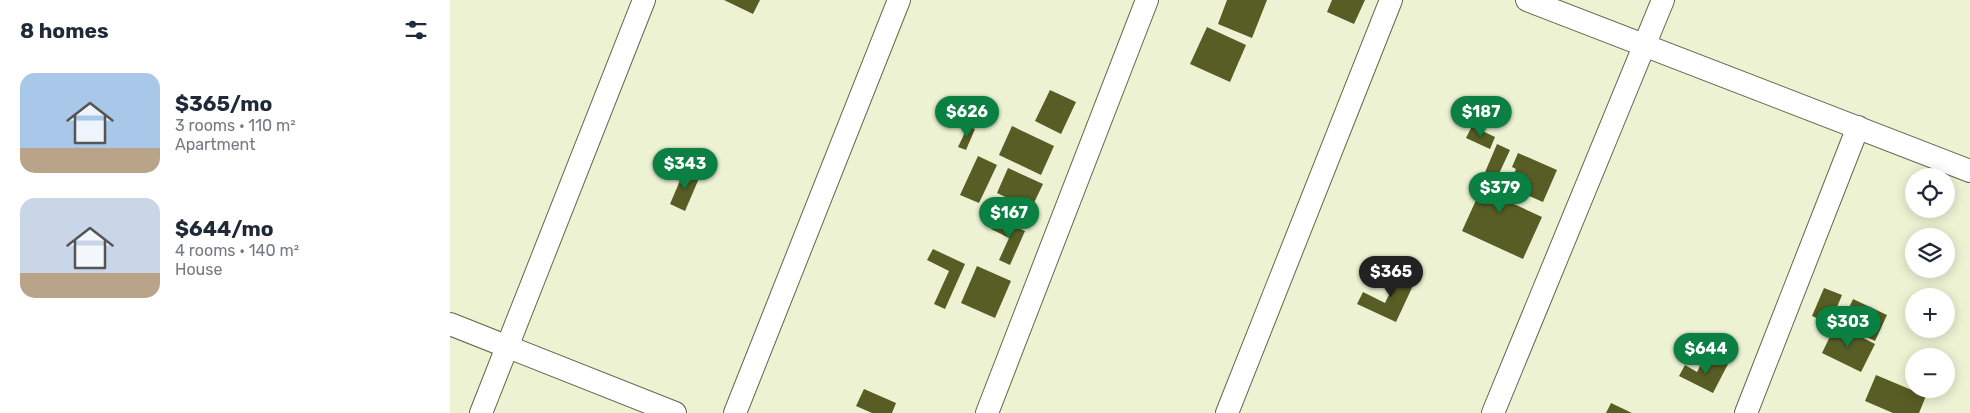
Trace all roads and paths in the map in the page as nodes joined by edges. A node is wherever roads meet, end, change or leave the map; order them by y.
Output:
1 (644, 0) edge
2 (899, 0) edge
3 (1147, 0) edge
4 (1391, 0) edge
5 (1527, 0) edge
6 (1663, 0) edge
7 (1645, 45) junction
8 (1858, 128) junction
9 (1970, 171) edge
10 (450, 324) edge
11 (507, 347) junction
12 (481, 413) edge
13 (675, 413) edge
14 (735, 413) edge
15 (987, 413) edge
16 (1227, 413) edge
17 (1493, 413) edge
18 (1746, 413) edge

1 - 11 street
2 - 14 street
3 - 15 street
4 - 16 street
5 - 7 street
6 - 7 street
7 - 8 street
7 - 17 street
8 - 9 street
8 - 18 street
10 - 11 street
11 - 12 street
11 - 13 street

